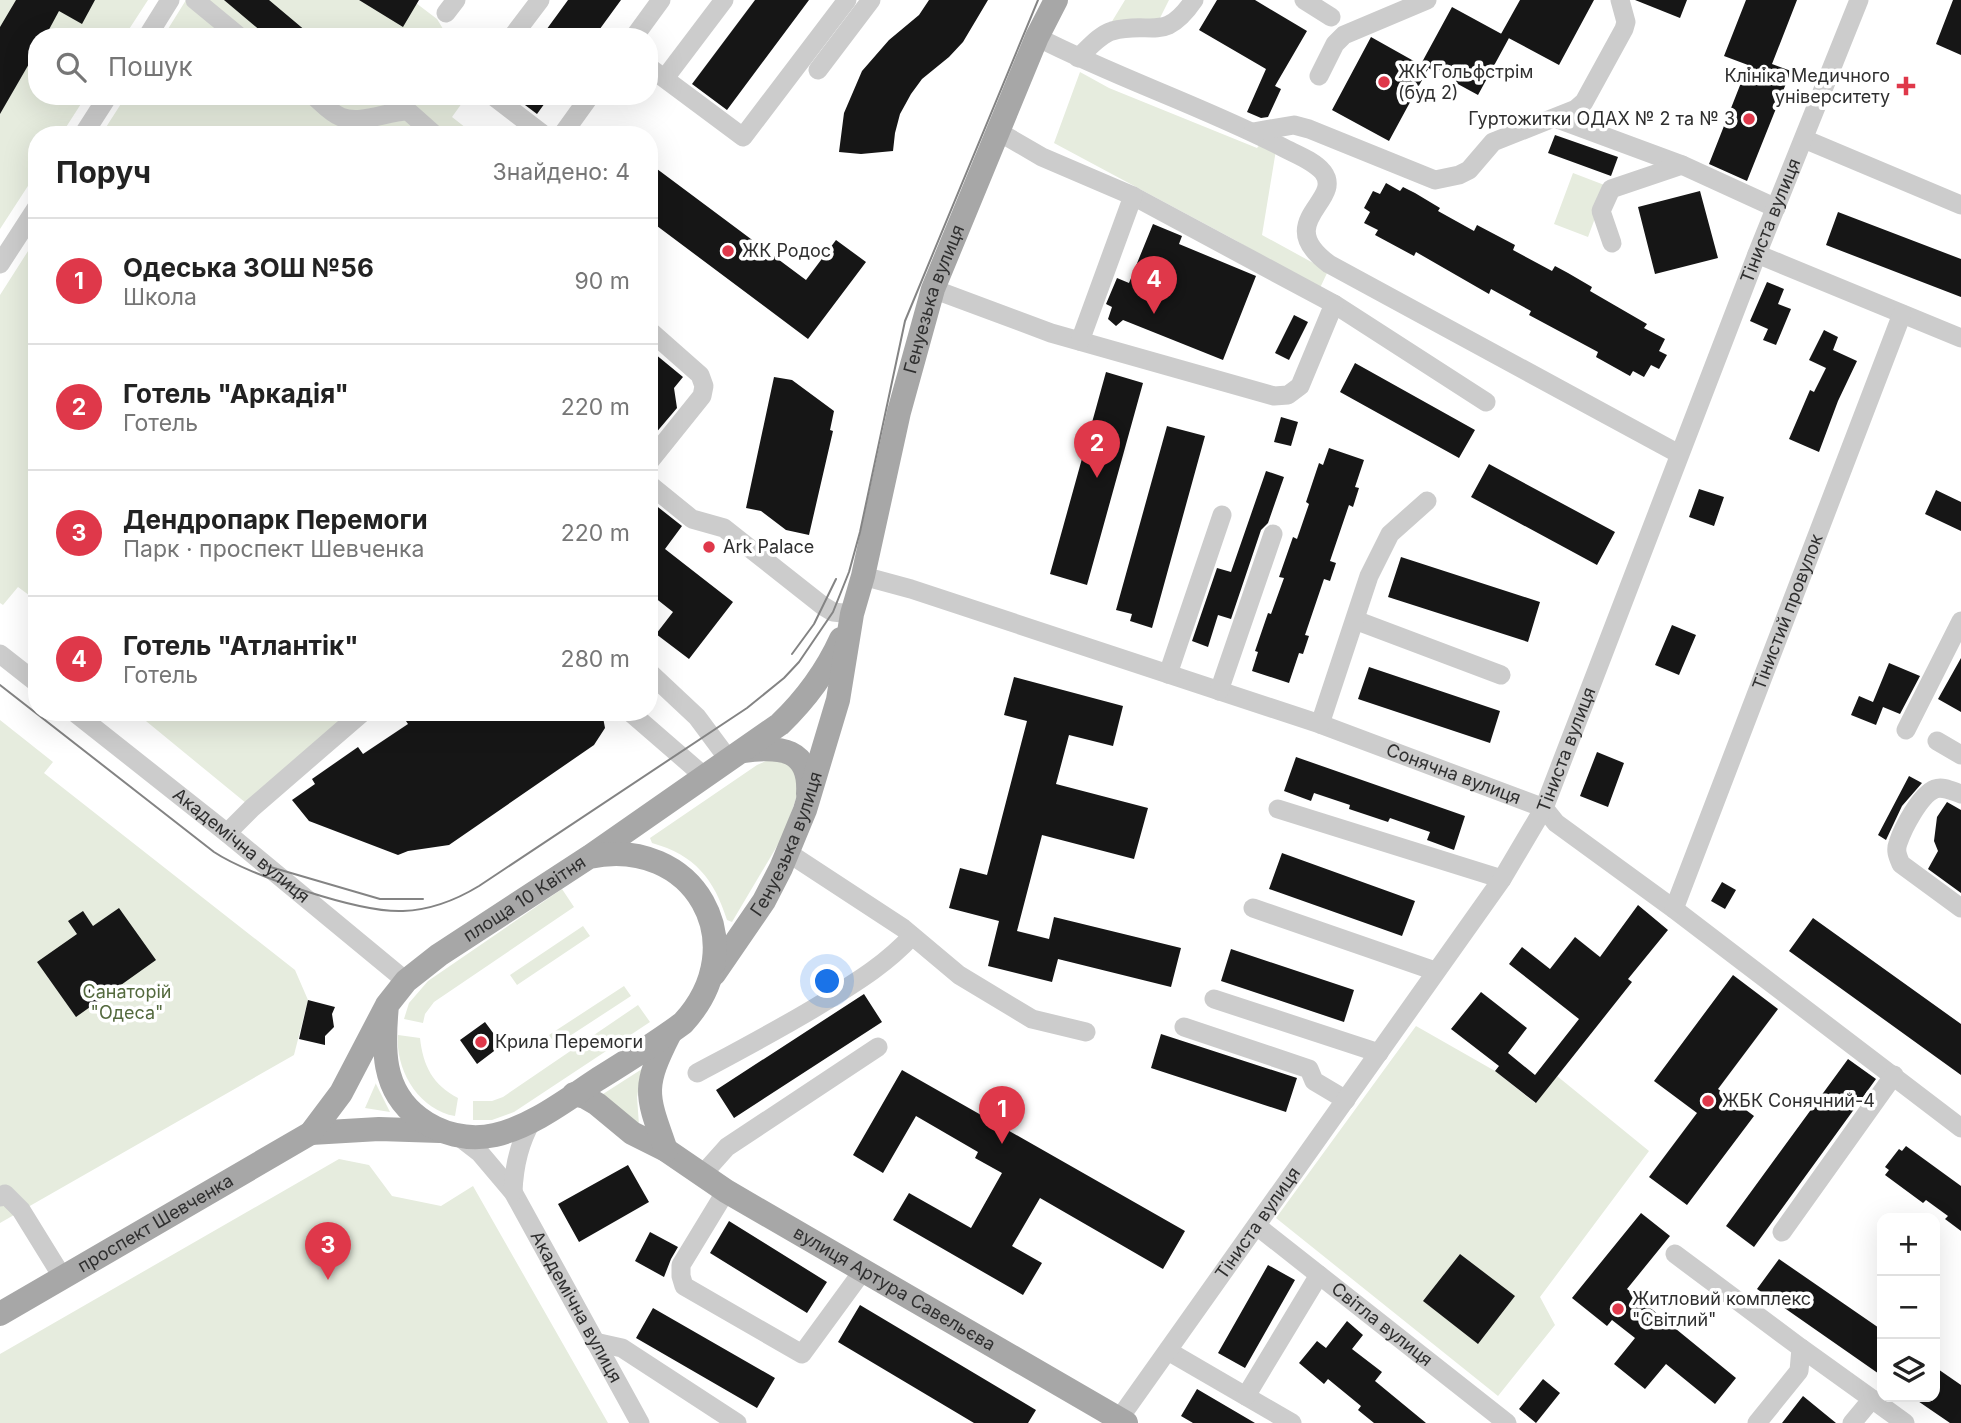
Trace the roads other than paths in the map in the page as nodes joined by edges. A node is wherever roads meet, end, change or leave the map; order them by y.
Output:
1 (170, 0) edge
2 (195, 0) edge
3 (540, 0) edge
4 (661, 0) edge
5 (724, 0) edge
6 (847, 0) edge
7 (871, 0) edge
8 (1056, 0) edge
9 (1194, 0) edge
10 (1304, 0) edge
11 (1427, 0) edge
12 (1620, 0) edge
13 (1859, 0) edge
14 (1331, 18) dead end
15 (153, 28) edge
16 (229, 28) edge
17 (519, 28) edge
18 (641, 28) edge
19 (1037, 37) junction
20 (1078, 58) junction
21 (818, 70) dead end
22 (658, 72) edge
23 (658, 74) edge
24 (1319, 76) dead end
25 (102, 105) edge
26 (325, 105) edge
27 (505, 105) edge
28 (584, 105) edge
29 (1555, 118) junction
30 (89, 126) edge
31 (425, 126) edge
32 (532, 126) edge
33 (568, 126) edge
34 (999, 132) junction
35 (1253, 132) junction
36 (1804, 139) junction
37 (1682, 165) junction
38 (1133, 196) junction
39 (1961, 205) edge
40 (1776, 208) junction
41 (28, 221) edge
42 (1612, 243) dead end
43 (1756, 254) junction
44 (0, 264) edge
45 (933, 289) junction
46 (1334, 304) junction
47 (1902, 314) junction
48 (658, 338) edge
49 (1961, 338) edge
50 (1080, 341) junction
51 (1486, 402) dead end
52 (658, 451) edge
53 (1679, 454) junction
54 (658, 491) edge
55 (1427, 501) dead end
56 (1222, 515) dead end
57 (1273, 534) dead end
58 (863, 576) junction
59 (852, 614) junction
60 (1355, 620) junction
61 (1961, 622) edge
62 (0, 654) edge
63 (1168, 674) junction
64 (1501, 675) dead end
65 (28, 676) edge
66 (658, 681) edge
67 (1219, 691) junction
68 (85, 721) edge
69 (353, 721) edge
70 (640, 721) edge
71 (1320, 724) junction
72 (1906, 730) dead end
73 (1937, 741) dead end
74 (1961, 755) edge
75 (736, 756) junction
76 (705, 777) junction
77 (1961, 794) edge
78 (1544, 808) junction
79 (1278, 809) dead end
80 (805, 810) junction
81 (227, 833) junction
82 (787, 852) junction
83 (589, 857) junction
84 (1502, 879) junction
85 (1253, 908) dead end
86 (1961, 908) edge
87 (1674, 909) junction
88 (912, 936) junction
89 (1435, 971) junction
90 (712, 977) junction
91 (406, 981) junction
92 (1214, 999) dead end
93 (387, 1006) junction
94 (1184, 1027) dead end
95 (1086, 1032) dead end
96 (670, 1033) junction
97 (878, 1048) dead end
98 (1379, 1053) junction
99 (697, 1073) dead end
100 (1894, 1075) junction
101 (574, 1094) junction
102 (1346, 1100) junction
103 (532, 1121) junction
104 (1961, 1128) edge
105 (311, 1133) junction
106 (450, 1133) junction
107 (666, 1150) junction
108 (702, 1175) junction
109 (726, 1191) junction
110 (513, 1192) junction
111 (0, 1197) edge
112 (1257, 1226) junction
113 (1782, 1232) dead end
114 (1675, 1254) dead end
115 (862, 1272) junction
116 (1319, 1275) junction
117 (63, 1278) junction
118 (0, 1314) edge
119 (595, 1342) junction
120 (1801, 1348) junction
121 (1168, 1351) junction
122 (1246, 1396) junction
123 (1872, 1399) junction
124 (1123, 1421) edge
125 (640, 1423) edge
126 (737, 1423) edge
127 (1292, 1423) edge
128 (1507, 1423) edge
129 (1757, 1423) edge
130 (1852, 1423) edge
131 (1905, 1423) edge

1 - 15 street
2 - 16 street
3 - 17 street
4 - 18 street
5 - 22 street
6 - 23 street
7 - 21 street
8 - 19 main road, Генуезька вулиця
9 - 20 street
10 - 14 street
11 - 24 street
12 - 29 street
13 - 36 street, Тіниста вулиця
19 - 20 street
19 - 34 main road, Генуезька вулиця
20 - 35 street
25 - 30 street
26 - 31 street
27 - 32 street
28 - 33 street
29 - 35 street
29 - 37 street
34 - 38 street
34 - 45 main road, Генуезька вулиця
35 - 53 street
36 - 39 street
36 - 40 street, Тіниста вулиця
37 - 40 street
37 - 42 street
38 - 46 street
38 - 50 street
40 - 43 street, Тіниста вулиця
41 - 44 street
43 - 47 street
43 - 53 street, Тіниста вулиця
45 - 50 street
45 - 58 main road, Генуезька вулиця
46 - 50 street
46 - 51 street
47 - 49 street
47 - 87 street, Тінистий провулок
48 - 52 street
53 - 78 street, Тіниста вулиця
54 - 59 street
55 - 60 street
56 - 63 street
57 - 67 street
58 - 59 main road, Генуезька вулиця
58 - 63 street, Сонячна вулиця
59 - 75 main road, Генуезька вулиця
59 - 80 main road, Генуезька вулиця
60 - 64 street
60 - 71 street
61 - 72 street
62 - 65 street
63 - 67 street, Сонячна вулиця
66 - 75 street
67 - 71 street, Сонячна вулиця
68 - 81 street, Академічна вулиця
69 - 81 street
70 - 76 street
71 - 78 street, Сонячна вулиця
73 - 74 street
75 - 76 main road, Генуезька вулиця
75 - 80 main road
76 - 83 main road, Генуезька вулиця
77 - 86 street
78 - 84 street, Тіниста вулиця
78 - 87 street, Сонячна вулиця
79 - 84 street
80 - 82 main road, Генуезька вулиця
81 - 91 street, Академічна вулиця
82 - 88 street
82 - 90 main road, Генуезька вулиця
83 - 90 main road, площа 10 Квітня
83 - 91 main road, площа 10 Квітня
84 - 89 street, Тіниста вулиця
85 - 89 street
87 - 100 street, Сонячна вулиця
88 - 95 street
88 - 99 street
89 - 98 street, Тіниста вулиця
90 - 96 main road, площа 10 Квітня
91 - 93 main road, площа 10 Квітня
92 - 98 street
93 - 105 main road, проспект Шевченка
93 - 106 main road
94 - 102 street
96 - 101 main road, площа 10 Квітня
96 - 107 main road
97 - 108 street
98 - 102 street, Тіниста вулиця
100 - 104 street, Сонячна вулиця
100 - 113 street
101 - 103 main road, площа 10 Квітня
101 - 107 main road, вулиця Артура Савельєва
102 - 112 street, Тіниста вулиця
103 - 106 main road, площа 10 Квітня
103 - 110 street
105 - 106 main road, проспект Шевченка
105 - 117 main road, проспект Шевченка
106 - 110 street, Академічна вулиця
107 - 108 main road, вулиця Артура Савельєва
108 - 109 main road, вулиця Артура Савельєва
109 - 115 main road, вулиця Артура Савельєва
109 - 115 street
110 - 119 street, Академічна вулиця
111 - 117 street
112 - 116 street, Світла вулиця
112 - 121 street, Тіниста вулиця
114 - 120 street
115 - 124 main road, вулиця Артура Савельєва
116 - 122 street
116 - 128 street, Світла вулиця
117 - 118 main road, проспект Шевченка
119 - 125 street, Академічна вулиця
119 - 126 street
120 - 123 street
120 - 129 street
121 - 122 street
121 - 124 street, Тіниста вулиця
122 - 127 street
123 - 130 street
123 - 131 street

